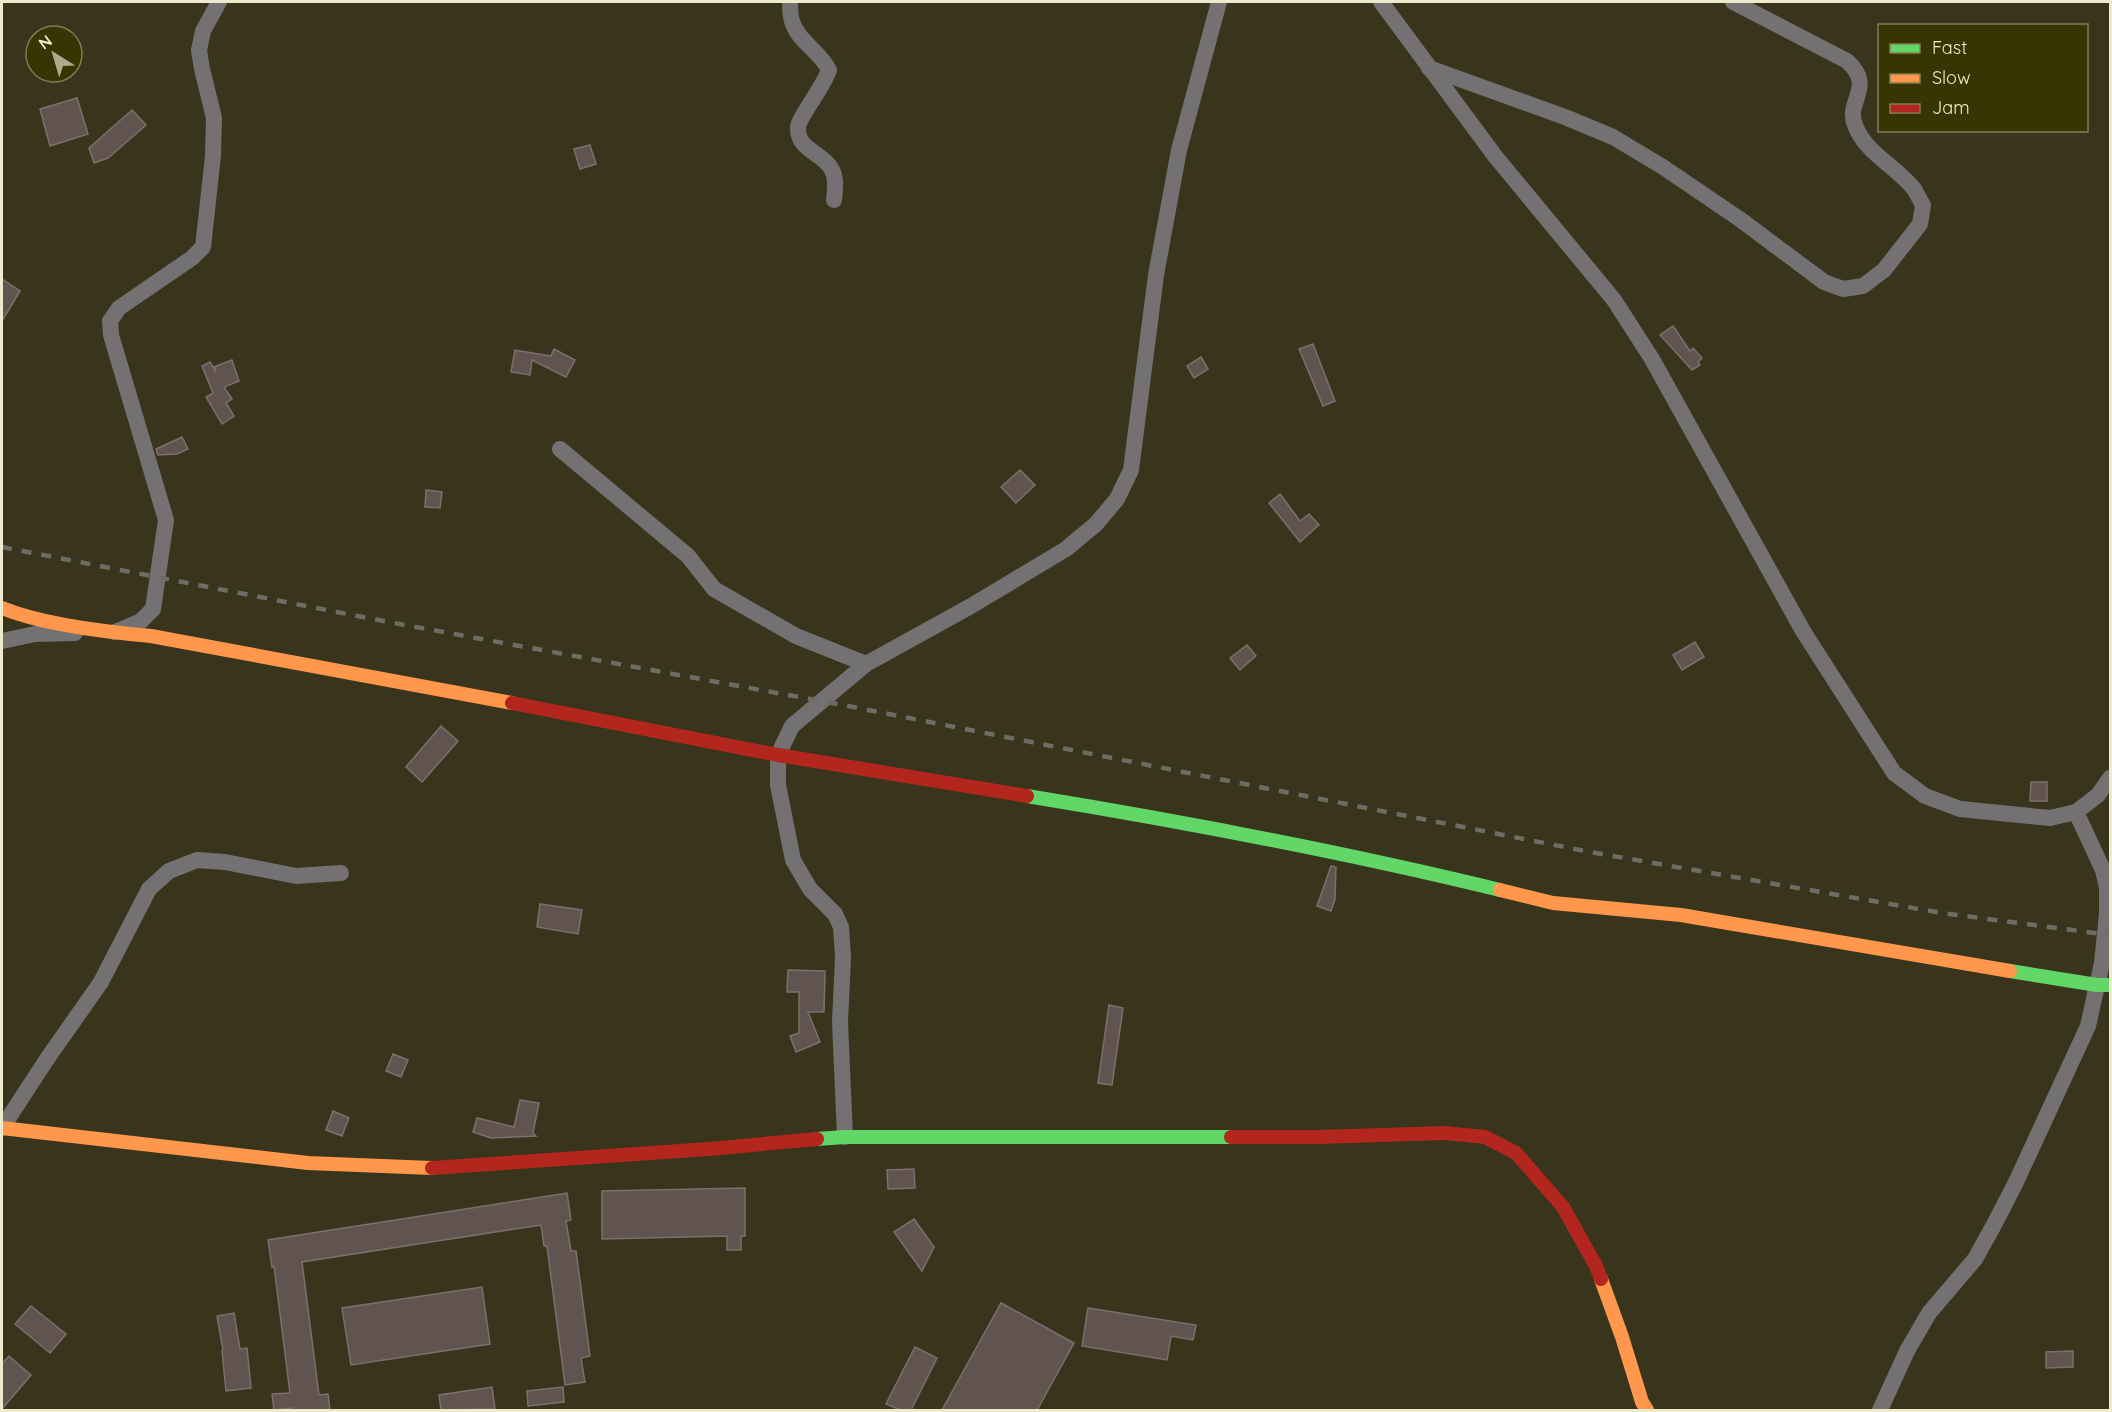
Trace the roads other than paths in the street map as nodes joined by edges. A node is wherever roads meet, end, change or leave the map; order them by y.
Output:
1 (219, 2) edge
2 (790, 2) edge
3 (1219, 2) edge
4 (1381, 2) edge
5 (1733, 2) edge
6 (1429, 68) junction
7 (834, 200) dead end
8 (560, 449) dead end
9 (2, 608) edge
10 (115, 633) junction
11 (2, 641) edge
12 (866, 664) junction
13 (778, 755) junction
14 (2110, 778) edge
15 (2076, 812) junction
16 (341, 873) dead end
17 (2104, 985) edge
18 (2, 1128) edge
19 (845, 1137) junction
20 (1647, 1410) edge
21 (1880, 1410) edge

1 - 10 street
2 - 7 street
3 - 12 street
4 - 6 street
5 - 6 street
6 - 15 street
8 - 12 street
9 - 10 street
10 - 11 street
10 - 13 street
12 - 13 street
13 - 17 street
13 - 19 street
14 - 15 street
15 - 17 street
16 - 18 street
17 - 21 street
18 - 19 street
19 - 20 street

